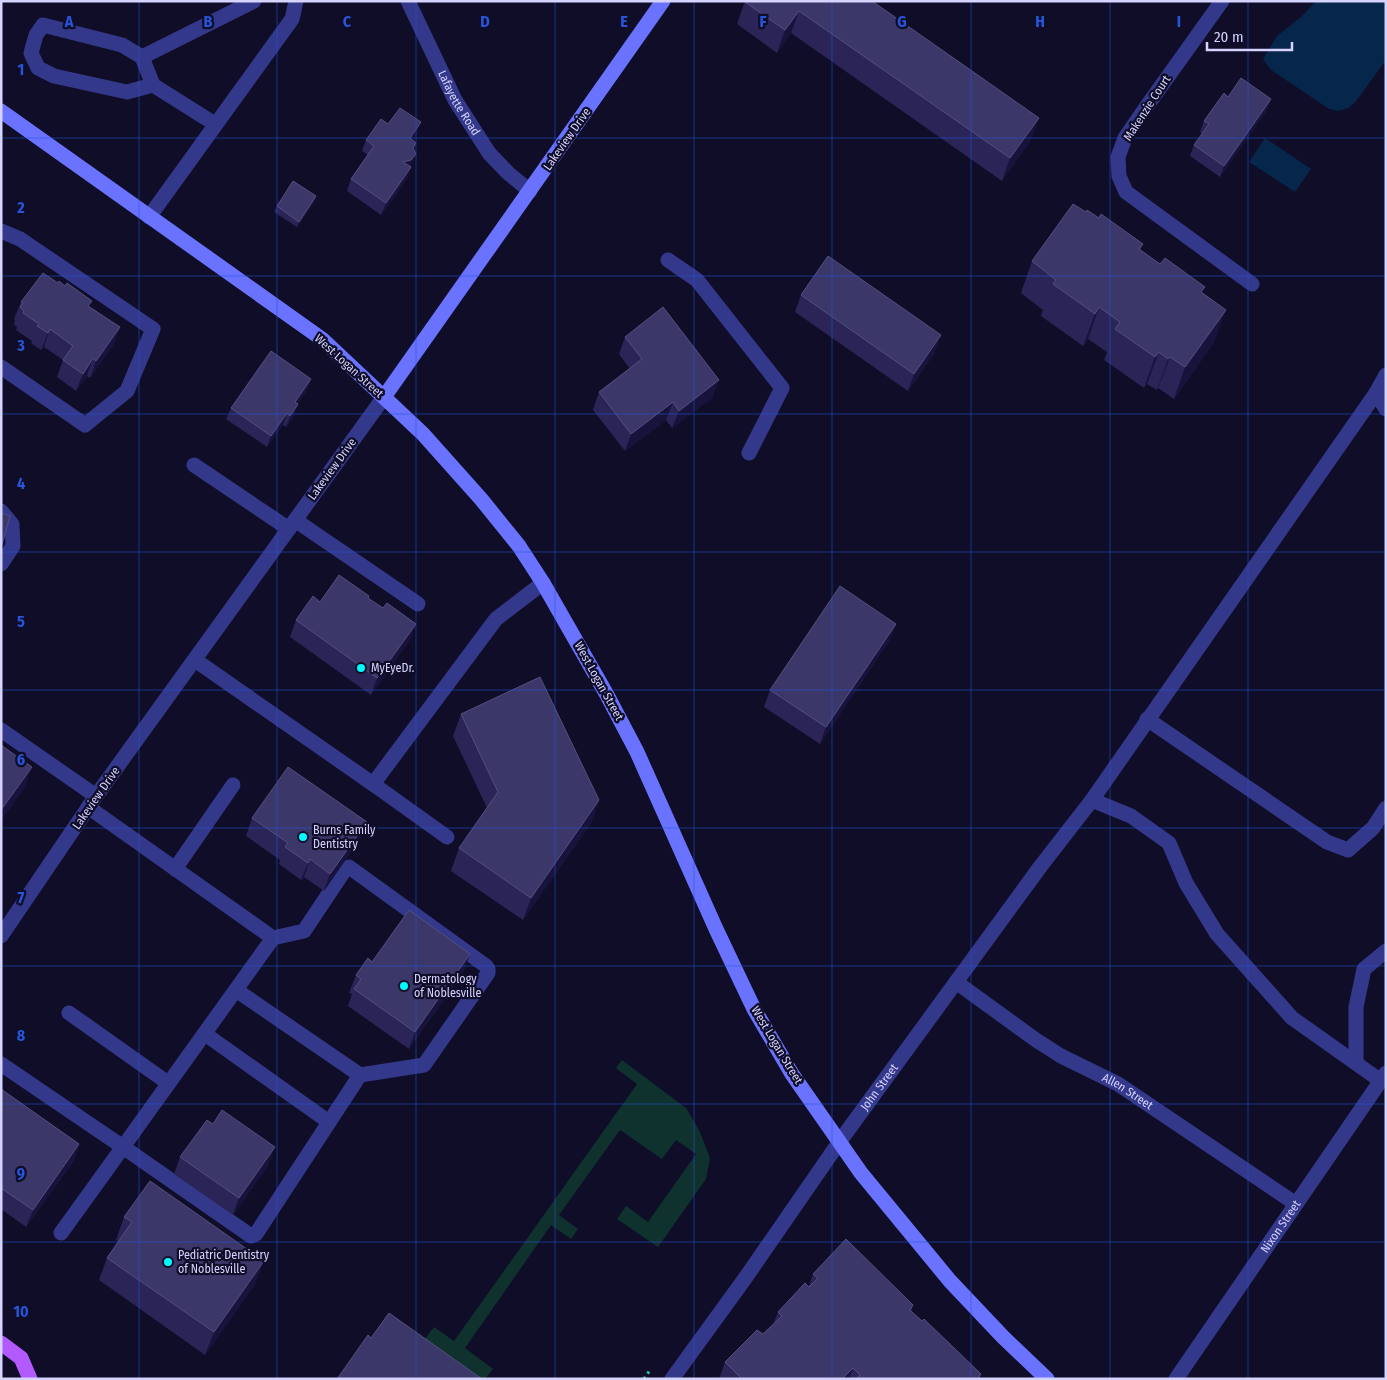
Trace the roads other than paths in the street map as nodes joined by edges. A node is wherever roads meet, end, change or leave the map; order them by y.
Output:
1 (254, 1) edge
2 (296, 1) edge
3 (408, 1) edge
4 (663, 1) edge
5 (1222, 1) edge
6 (142, 57) junction
7 (153, 85) junction
8 (1, 111) edge
9 (215, 124) junction
10 (530, 191) junction
11 (149, 217) junction
12 (1, 231) edge
13 (668, 260) dead end
14 (1252, 284) dead end
15 (1, 367) edge
16 (1386, 375) edge
17 (1376, 393) junction
18 (384, 397) junction
19 (1386, 409) edge
20 (749, 453) dead end
21 (194, 466) dead end
22 (1, 511) edge
23 (292, 524) junction
24 (1, 564) edge
25 (543, 583) junction
26 (418, 604) dead end
27 (194, 660) junction
28 (1148, 719) junction
29 (1, 730) edge
30 (374, 784) junction
31 (233, 785) dead end
32 (1092, 800) junction
33 (92, 802) junction
34 (1386, 808) edge
35 (447, 837) dead end
36 (175, 869) junction
37 (1, 936) edge
38 (273, 938) junction
39 (1386, 951) edge
40 (956, 982) junction
41 (236, 990) junction
42 (68, 1014) dead end
43 (205, 1034) junction
44 (1356, 1063) junction
45 (1, 1064) edge
46 (360, 1075) junction
47 (1383, 1077) edge
48 (168, 1084) junction
49 (329, 1122) junction
50 (840, 1141) junction
51 (123, 1147) junction
52 (1296, 1204) junction
53 (61, 1233) dead end
54 (1, 1343) edge
55 (30, 1379) edge
56 (672, 1379) edge
57 (1047, 1379) edge
58 (1176, 1379) edge

1 - 6 street
2 - 9 street
3 - 10 street, Lafayette Road
4 - 10 street, Lakeview Drive
5 - 14 street, Makenzie Court
6 - 7 street
6 - 7 street
7 - 9 street
8 - 11 street, West Logan Street
9 - 11 street
10 - 18 street, Lakeview Drive
11 - 18 street, West Logan Street
12 - 15 street
13 - 20 street
16 - 17 street, John Street
17 - 19 street
17 - 28 street, John Street
18 - 23 street, Lakeview Drive
18 - 25 street, West Logan Street
21 - 23 street
22 - 24 street
23 - 26 street
23 - 27 street, Lakeview Drive
25 - 30 street
25 - 50 street, West Logan Street
27 - 30 street
27 - 33 street, Lakeview Drive
28 - 32 street, John Street
28 - 34 street
29 - 33 street
30 - 35 street
31 - 36 street
32 - 40 street, John Street
32 - 44 street
33 - 36 street
33 - 37 street, Lakeview Drive
36 - 38 street
38 - 41 street
38 - 46 street
39 - 44 street
40 - 50 street, John Street
40 - 52 street, Allen Street
41 - 43 street
41 - 46 street
42 - 48 street
43 - 48 street
43 - 49 street
44 - 47 street
45 - 51 street
46 - 49 street
47 - 52 street, Nixon Street
48 - 51 street
49 - 51 street
50 - 56 street, John Street
50 - 57 street, West Logan Street
51 - 53 street
52 - 58 street, Nixon Street
54 - 55 main road

